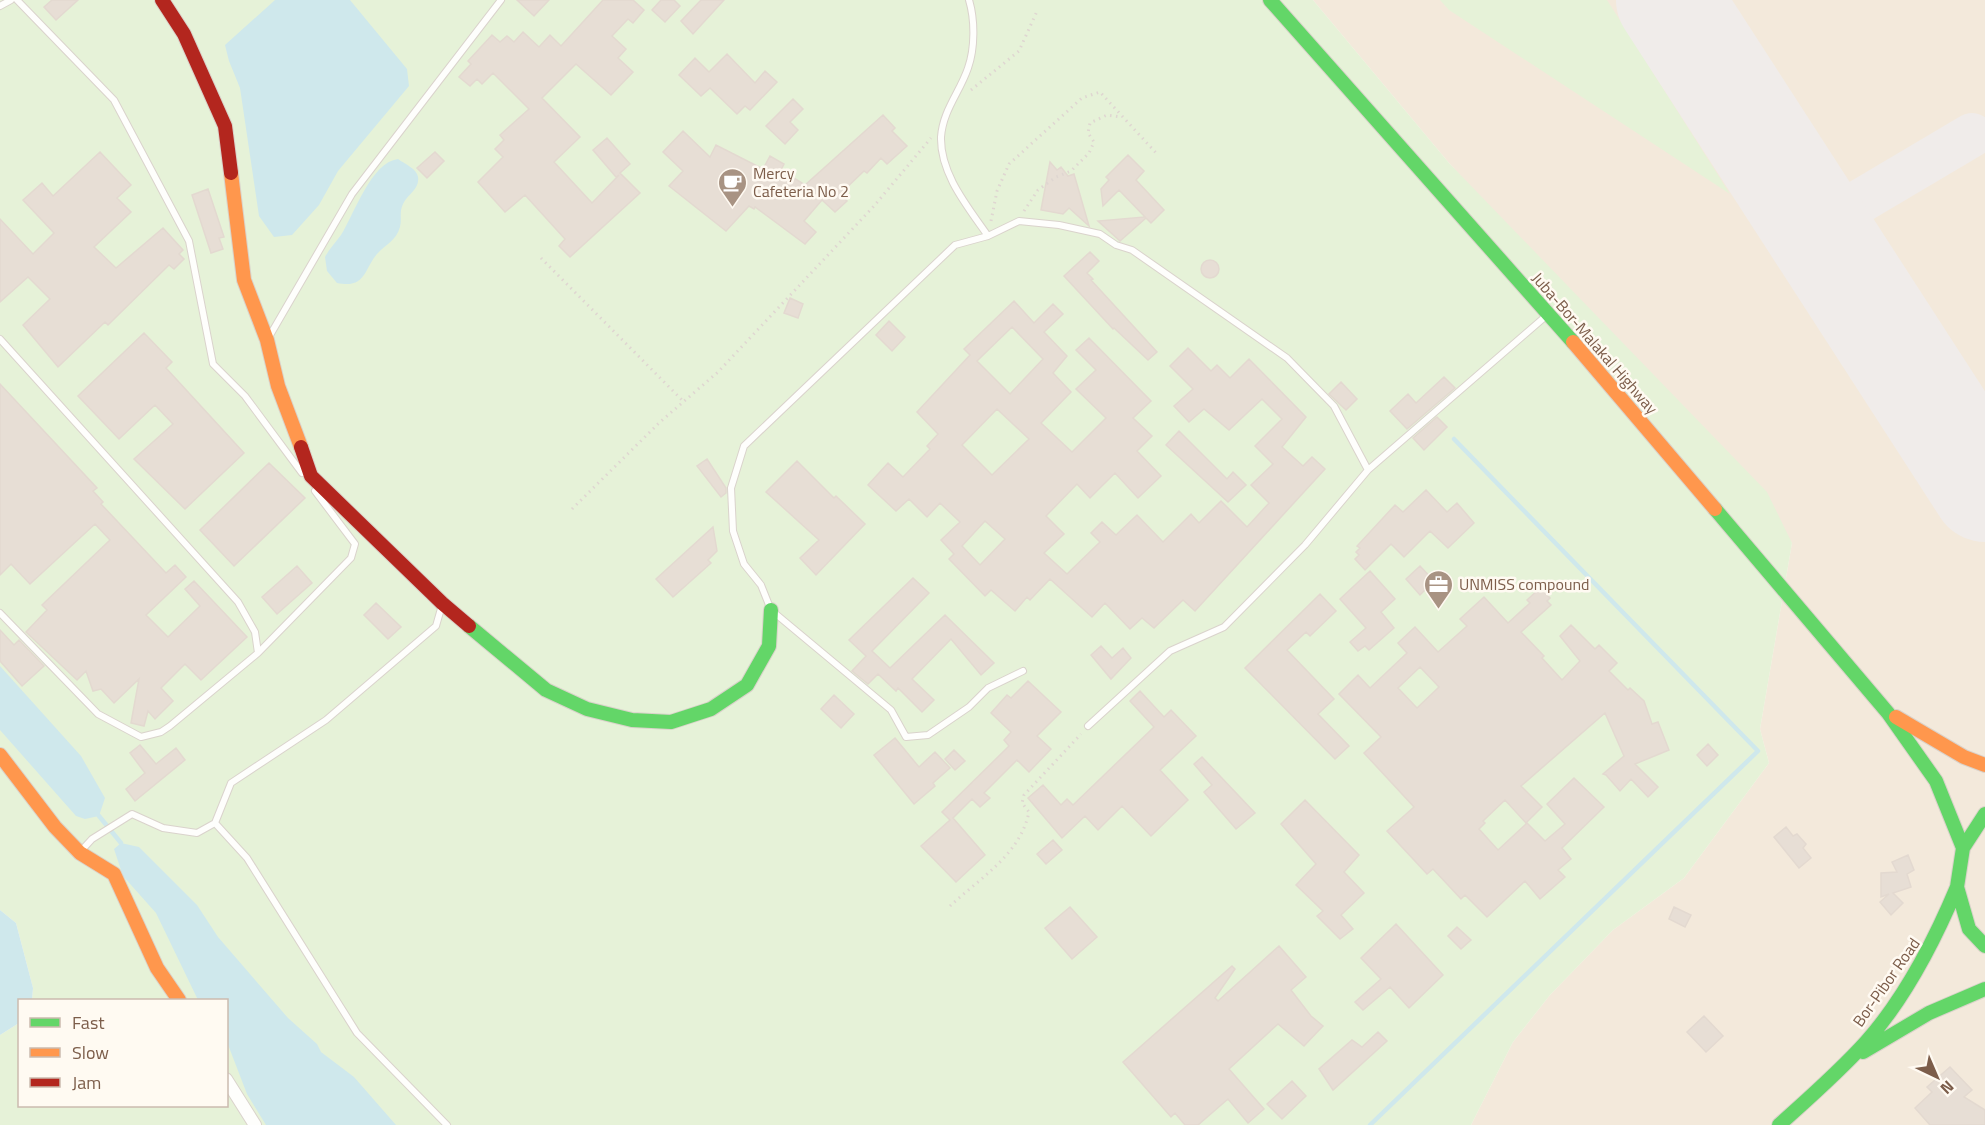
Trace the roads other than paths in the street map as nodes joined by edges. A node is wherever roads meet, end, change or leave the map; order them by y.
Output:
1 (11, 0) edge
2 (17, 0) edge
3 (162, 0) edge
4 (501, 0) edge
5 (969, 0) edge
6 (1270, 0) edge
7 (0, 6) edge
8 (988, 236) junction
9 (1548, 313) junction
10 (0, 339) edge
11 (267, 340) junction
12 (1368, 470) junction
13 (442, 603) junction
14 (771, 610) junction
15 (0, 613) edge
16 (258, 653) junction
17 (1023, 670) dead end
18 (1888, 713) junction
19 (1088, 726) road end
20 (0, 755) edge
21 (1985, 765) edge
22 (1985, 814) edge
23 (215, 823) junction
24 (1963, 848) junction
25 (80, 853) junction
26 (1957, 887) junction
27 (1985, 946) edge
28 (1985, 989) edge
29 (178, 999) edge
30 (1851, 1059) junction
31 (228, 1082) edge
32 (255, 1125) edge
33 (447, 1125) edge
34 (1779, 1125) edge

1 - 7 lane
2 - 16 lane
3 - 11 street
4 - 11 lane
5 - 8 lane
6 - 9 street, Juba-Bor-Malakal Highway
8 - 12 lane
8 - 14 lane
9 - 12 lane
9 - 18 street, Juba-Bor-Malakal Highway
10 - 16 lane
11 - 13 street
12 - 19 lane
13 - 14 street
13 - 23 lane
14 - 17 lane
15 - 16 lane
18 - 21 street, Juba-Bor-Malakal Highway
18 - 24 street, Juba-Bor-Malakal Highway
20 - 25 street
22 - 24 street
23 - 25 lane
23 - 33 lane
24 - 26 street
25 - 29 street
26 - 27 street
26 - 30 street, Bor-Pibor Road
28 - 30 street, Bor-Pibor Road
30 - 34 street, Bor-Pibor Road
31 - 32 street

